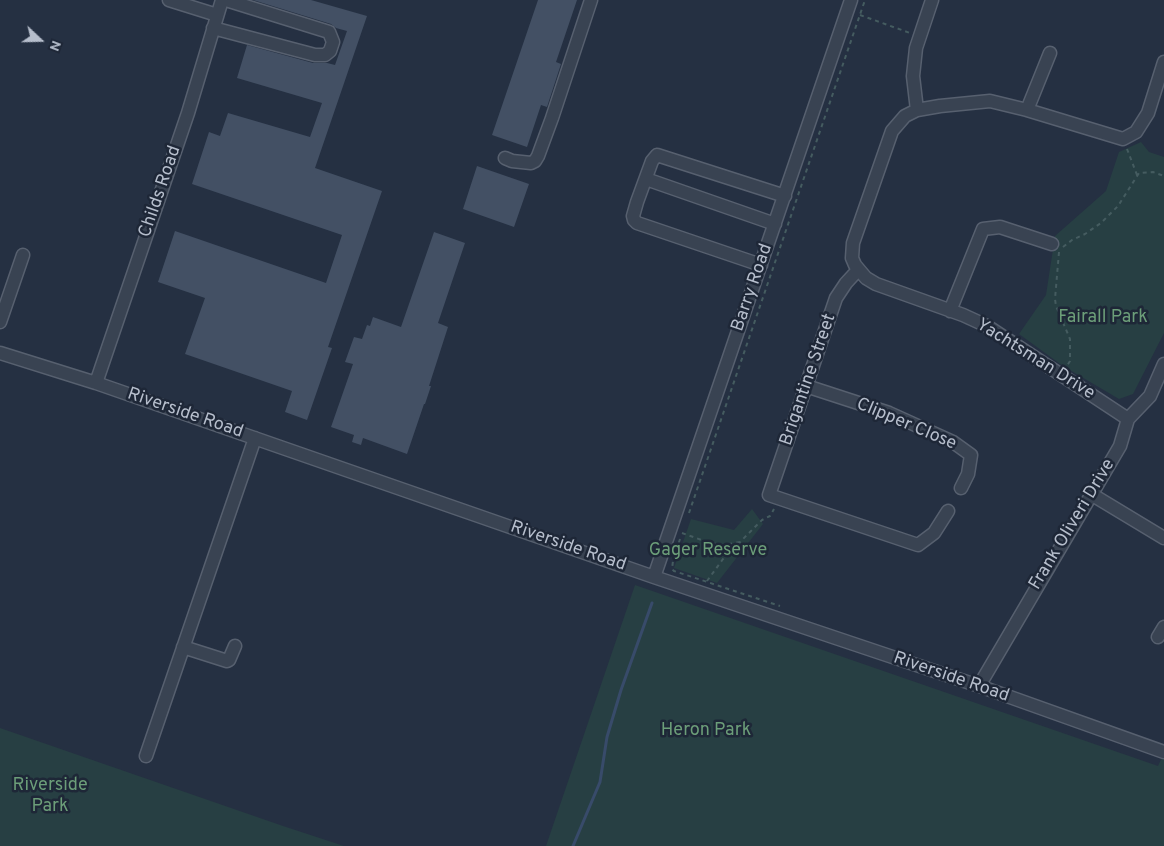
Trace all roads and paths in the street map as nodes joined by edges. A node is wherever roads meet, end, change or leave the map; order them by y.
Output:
1 (169, 0) edge
2 (222, 0) edge
3 (226, 0) edge
4 (591, 0) edge
5 (851, 0) edge
6 (865, 0) edge
7 (932, 0) edge
8 (217, 15) junction
9 (860, 16) junction
10 (213, 28) junction
11 (912, 33) dead end
12 (1050, 53) dead end
13 (1164, 62) edge
14 (917, 110) junction
15 (1027, 110) junction
16 (1127, 149) dead end
17 (504, 158) dead end
18 (1138, 175) junction
19 (1164, 176) edge
20 (646, 179) junction
21 (785, 196) junction
22 (775, 224) junction
23 (1052, 244) dead end
24 (22, 255) dead end
25 (761, 265) junction
26 (858, 270) junction
27 (950, 310) junction
28 (0, 322) edge
29 (0, 353) edge
30 (1164, 364) edge
31 (1062, 377) junction
32 (96, 383) junction
33 (806, 386) junction
34 (1128, 419) junction
35 (255, 438) junction
36 (961, 488) dead end
37 (769, 494) junction
38 (1091, 494) junction
39 (948, 510) dead end
40 (688, 515) dead end
41 (1164, 538) edge
42 (740, 542) junction
43 (654, 576) junction
44 (235, 646) dead end
45 (183, 647) junction
46 (979, 686) junction
47 (1164, 752) edge
48 (146, 756) dead end

1 - 8 street
2 - 8 street, Childs Road
3 - 10 street
4 - 17 street
5 - 21 street, Barry Road
6 - 9 path
7 - 14 street
8 - 10 street, Childs Road
9 - 11 path
9 - 40 path
10 - 32 street, Childs Road
12 - 15 street
13 - 15 street
14 - 15 street
14 - 26 street
16 - 18 path
18 - 19 path
18 - 31 path
20 - 21 street
20 - 22 street
20 - 25 street
21 - 22 street, Barry Road
22 - 25 street, Barry Road
23 - 27 street
24 - 28 street
25 - 43 street, Barry Road
26 - 27 street, Yachtsman Drive
26 - 33 street, Brigantine Street
27 - 31 street, Yachtsman Drive
29 - 32 street, Riverside Road
30 - 34 street, Frank Oliveri Drive
31 - 34 street, Yachtsman Drive
32 - 35 street, Riverside Road
33 - 36 street, Clipper Close
33 - 37 street, Brigantine Street
34 - 38 street, Frank Oliveri Drive
35 - 43 street, Riverside Road
35 - 45 street
37 - 39 street
37 - 42 path
38 - 41 street
38 - 46 street, Frank Oliveri Drive
42 - 42 path
43 - 46 street, Riverside Road
44 - 45 street
45 - 48 street
46 - 47 street, Riverside Road

